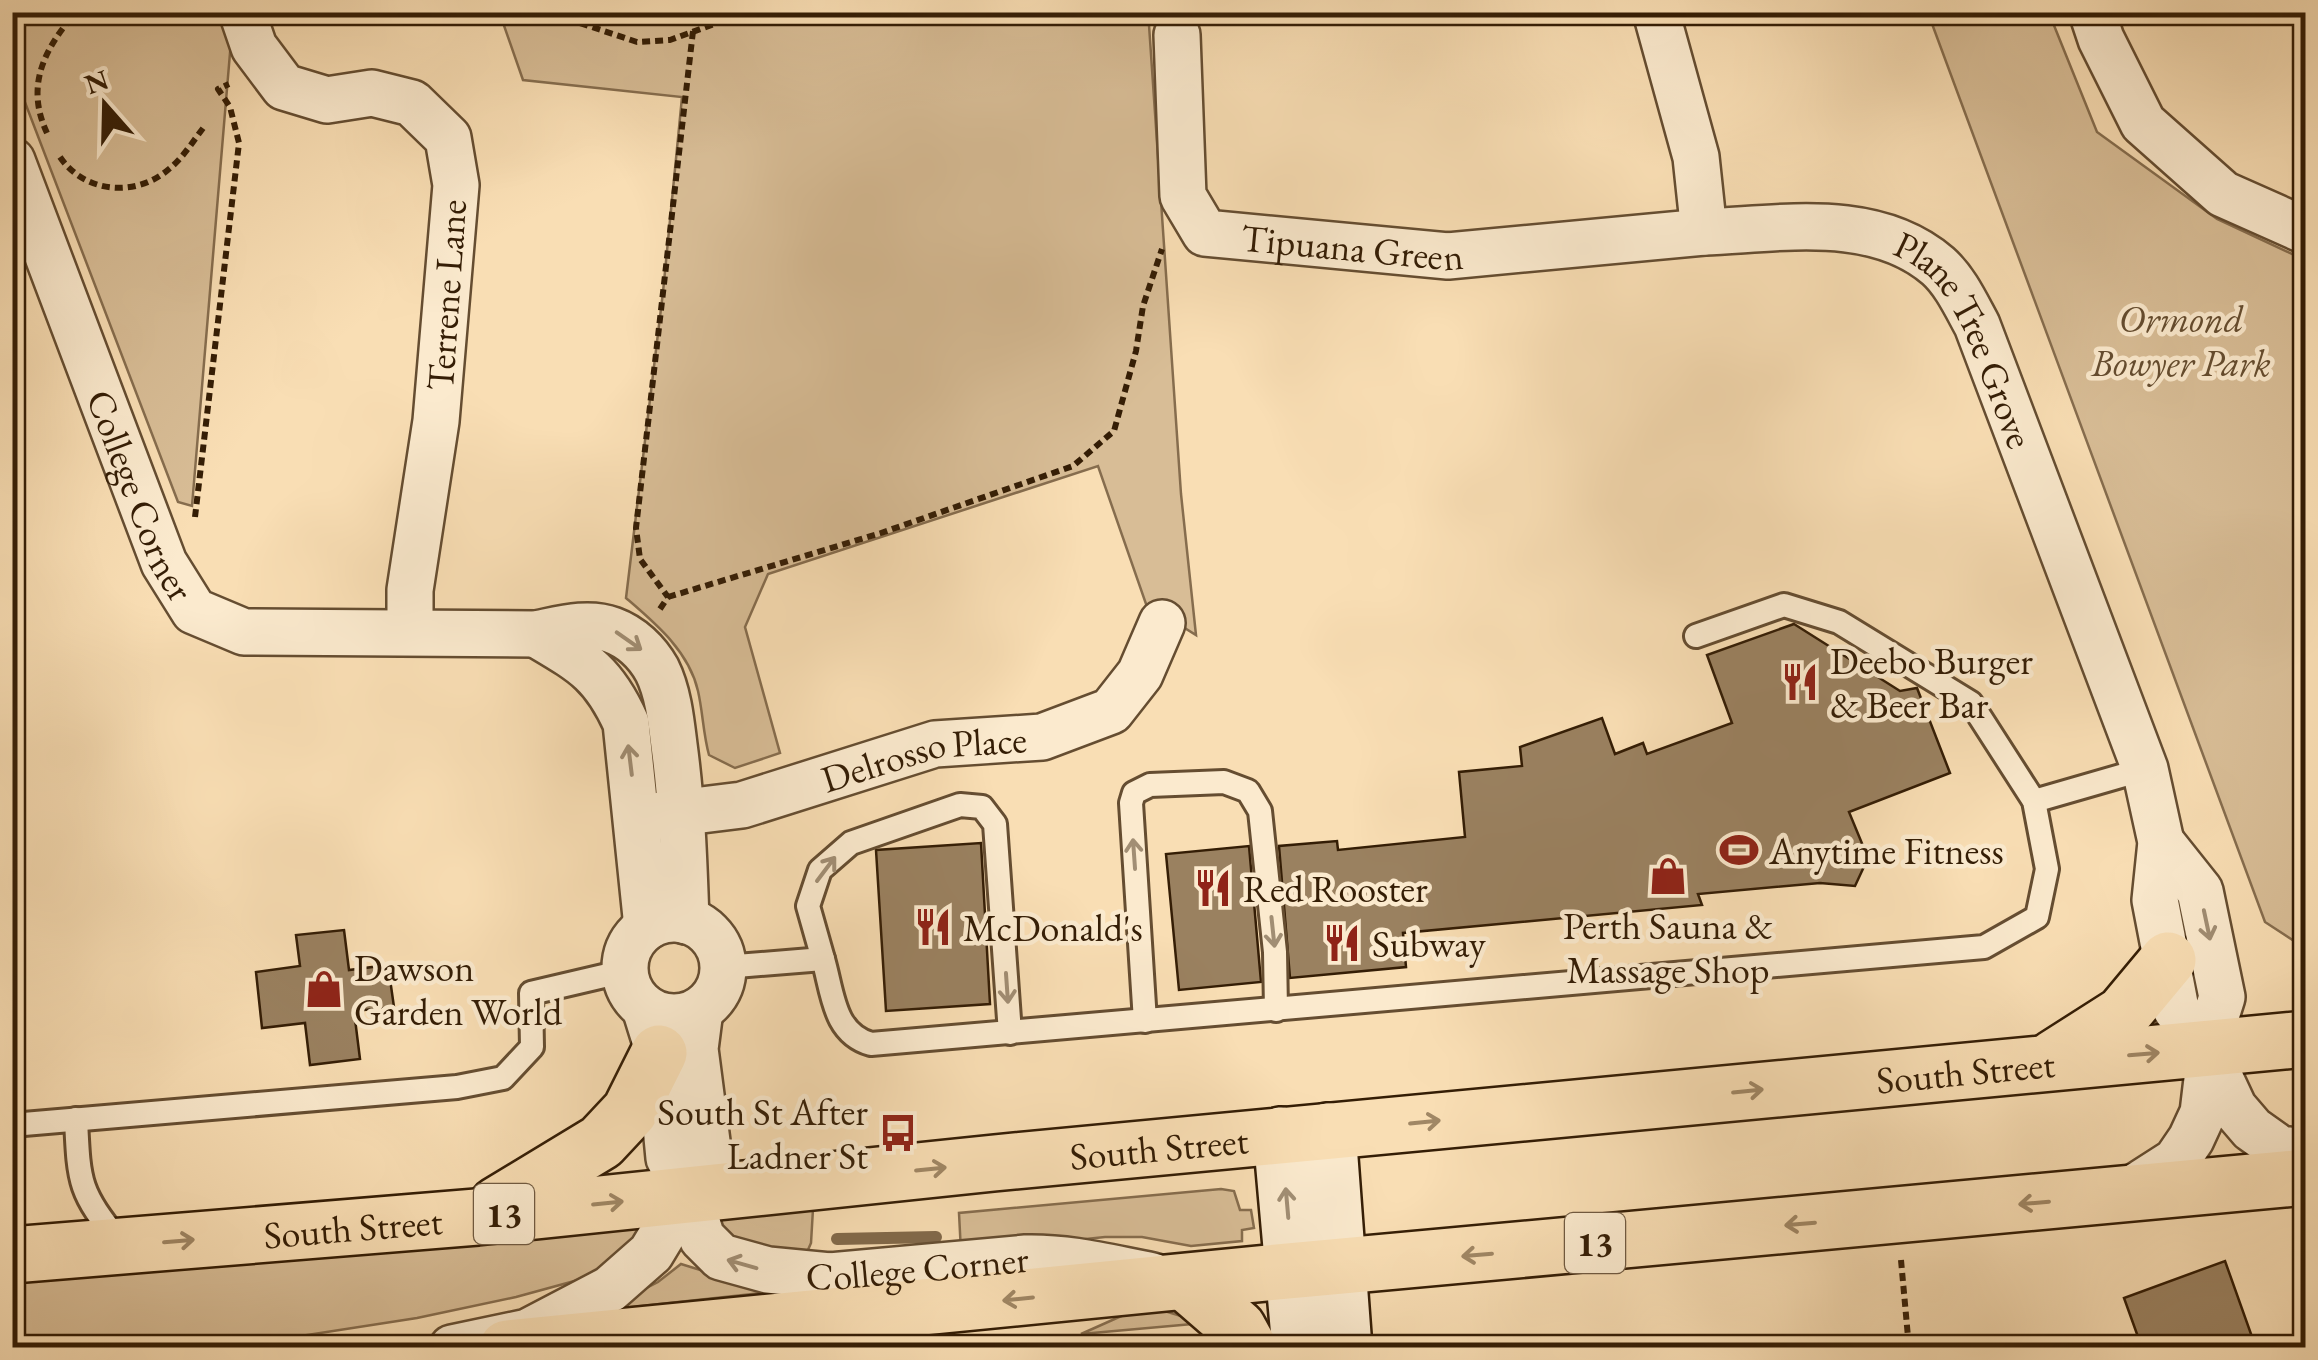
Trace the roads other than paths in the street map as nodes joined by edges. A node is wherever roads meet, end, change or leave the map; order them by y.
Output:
1 (242, 12) edge
2 (1656, 12) edge
3 (2092, 12) edge
4 (1176, 35) dead end
5 (12, 161) edge
6 (2306, 231) edge
7 (1704, 232) junction
8 (1162, 624) dead end
9 (410, 632) junction
10 (536, 634) junction
11 (1696, 636) dead end
12 (2145, 769) junction
13 (2034, 801) junction
14 (683, 812) junction
15 (637, 818) junction
16 (2161, 842) junction
17 (666, 924) junction
18 (823, 959) junction
19 (2168, 960) junction
20 (724, 967) junction
21 (700, 1010) junction
22 (1276, 1010) junction
23 (643, 1011) junction
24 (1144, 1021) junction
25 (1010, 1032) junction
26 (2306, 1039) edge
27 (2206, 1048) junction
28 (2047, 1062) junction
29 (76, 1120) junction
30 (12, 1126) edge
31 (1304, 1133) junction
32 (2306, 1152) edge
33 (2306, 1177) edge
34 (688, 1194) junction
35 (2121, 1196) junction
36 (477, 1216) junction
37 (122, 1245) junction
38 (12, 1255) edge
39 (1316, 1269) junction
40 (1184, 1282) junction
41 (452, 1348) edge
42 (507, 1348) edge
43 (1250, 1348) edge
44 (1300, 1348) edge
45 (1344, 1348) edge

1 - 9 street, Terrene Lane
2 - 7 street
3 - 6 street
4 - 7 street, Tipuana Green
5 - 9 street, College Corner
7 - 12 street, Plane Tree Grove
8 - 14 street, Delrosso Place
9 - 10 street, College Corner
10 -> 14 street, College Corner
15 -> 10 street
11 - 13 lane
12 - 13 lane
12 - 16 street, Plane Tree Grove
13 - 22 lane
14 - 15 street, Delrosso Place
14 - 17 street, College Corner
15 - 17 street
16 - 19 street, Plane Tree Grove
16 -> 27 street, Plane Tree Grove
17 - 20 street
17 - 23 street
18 - 20 lane
18 - 25 lane
18 -> 25 lane
19 - 27 street, Plane Tree Grove
19 - 28 highway
20 - 21 street
21 - 23 street
21 - 34 street
22 - 24 lane
24 -> 22 lane
23 - 29 lane
23 - 34 street, College Corner
23 - 36 highway
24 - 25 lane
26 - 27 highway, South Street / 13
28 -> 27 highway, South Street / 13
27 - 32 street, Plane Tree Grove
27 - 35 street, Plane Tree Grove
31 -> 28 highway, South Street / 13
29 - 30 lane
29 - 37 lane
34 -> 31 highway, South Street / 13
31 - 39 street
33 - 35 highway, 13
36 -> 34 highway, South Street / 13
40 -> 34 street, College Corner
34 - 41 street
35 -> 39 highway, 13
37 -> 36 highway, South Street / 13
37 - 38 highway, South Street / 13
39 - 40 highway, 13
39 - 44 street
39 - 45 street
40 -> 42 highway, 13
40 - 43 highway

